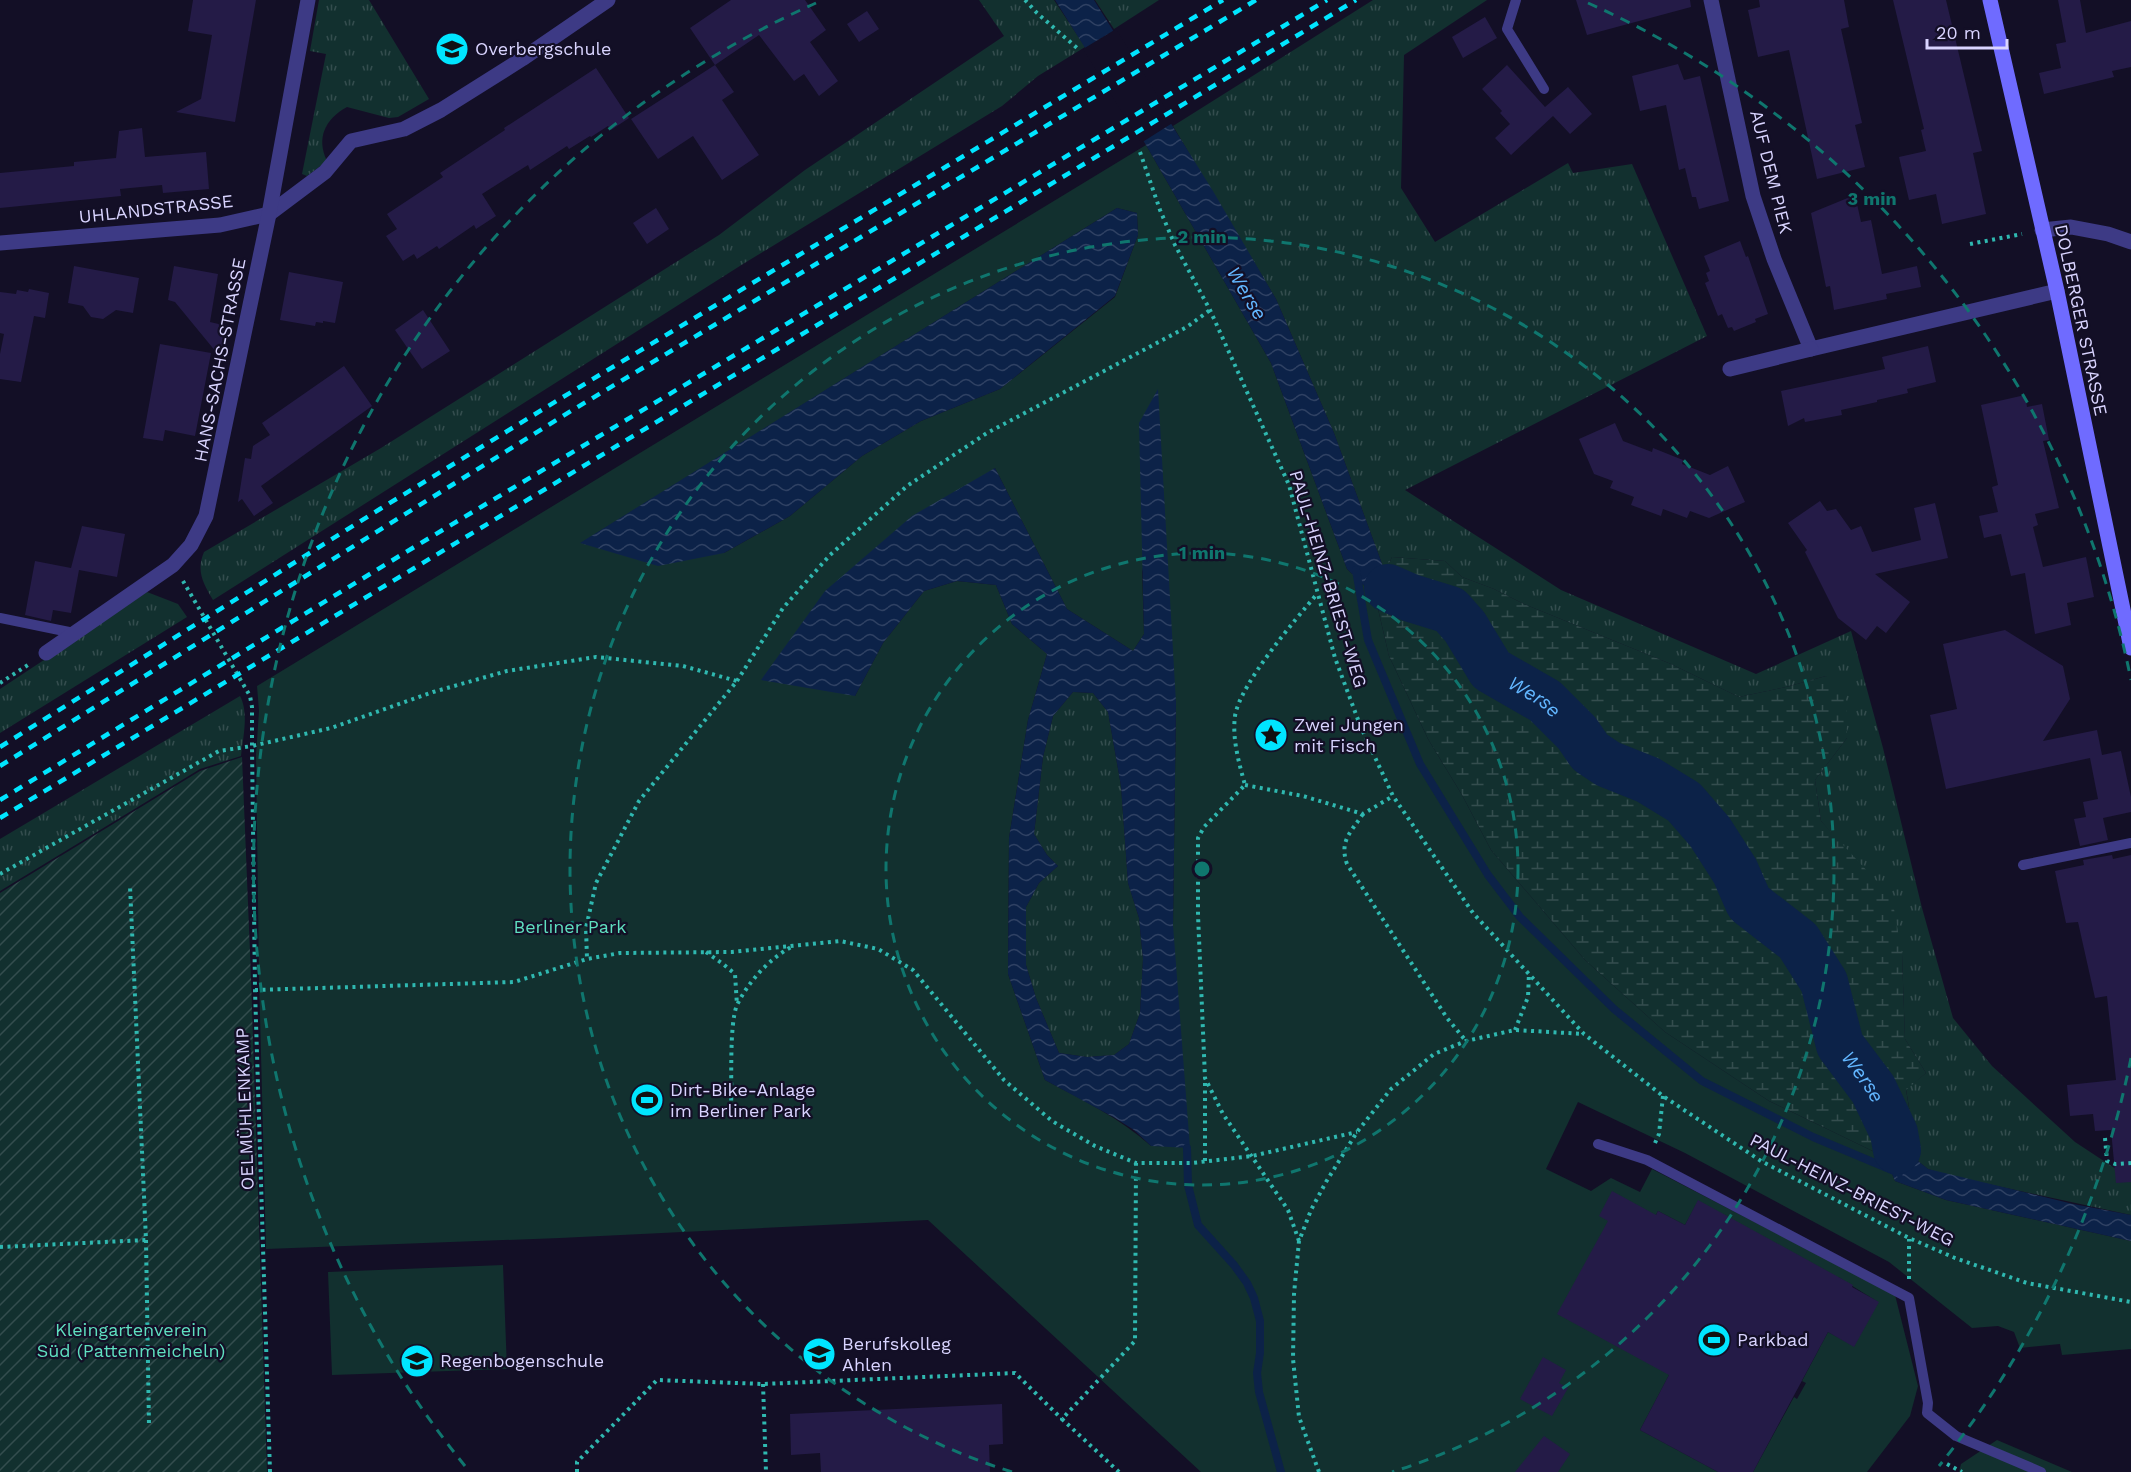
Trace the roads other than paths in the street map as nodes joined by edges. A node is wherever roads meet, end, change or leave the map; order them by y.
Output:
1 (308, 0) edge
2 (608, 0) edge
3 (1515, 0) edge
4 (1711, 0) edge
5 (1989, 0) edge
6 (1544, 89) dead end
7 (269, 214) junction
8 (2042, 230) junction
9 (2131, 242) edge
10 (0, 243) edge
11 (2057, 291) junction
12 (1811, 349) junction
13 (1730, 369) dead end
14 (0, 618) edge
15 (74, 633) junction
16 (2131, 648) edge
17 (46, 653) road end
18 (2131, 843) edge
19 (2023, 865) dead end
20 (1598, 1144) dead end
21 (2041, 1472) edge

1 - 7 street, HANS-SACHS-STRASSE
2 - 7 street, UHLANDSTRASSE
3 - 6 lane
4 - 12 street, AUF DEM PIEK
5 - 8 street, DOLBERGER STRASSE
7 - 10 street, UHLANDSTRASSE
7 - 15 street, HANS-SACHS-STRASSE
8 - 9 street
8 - 11 street, DOLBERGER STRASSE
11 - 12 street
11 - 16 street, DOLBERGER STRASSE
12 - 13 street
14 - 15 lane
15 - 17 street, HANS-SACHS-STRASSE
18 - 19 lane
20 - 21 lane

